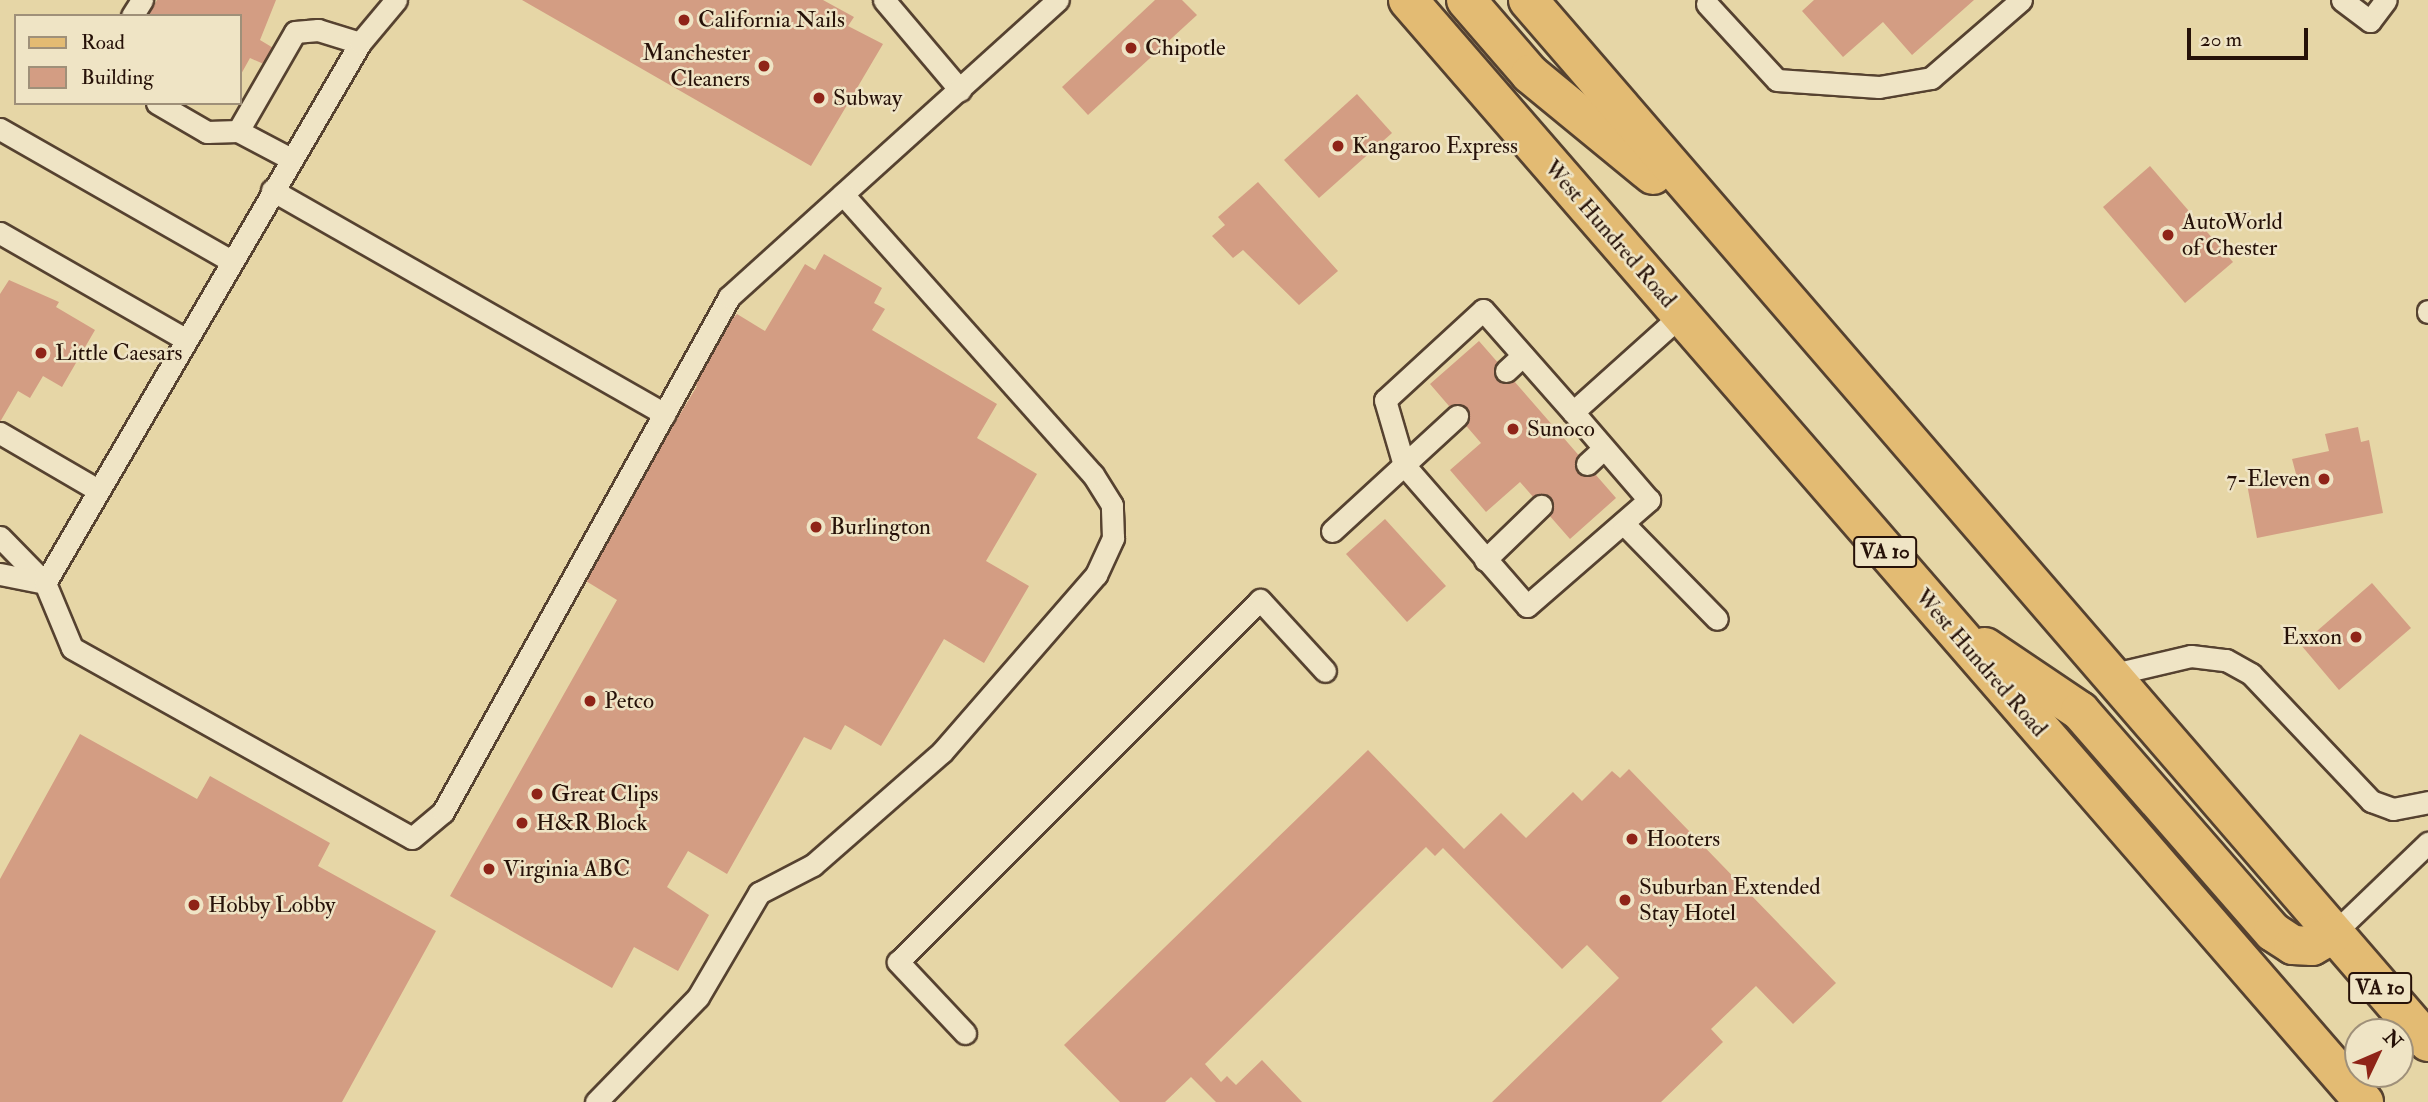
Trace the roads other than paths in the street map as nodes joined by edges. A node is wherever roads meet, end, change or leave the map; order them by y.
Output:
1 (396, 0) edge
2 (1058, 0) edge
3 (1408, 0) edge
4 (1466, 0) edge
5 (1528, 0) edge
6 (2021, 0) edge
7 (2342, 0) edge
8 (2386, 0) edge
9 (896, 4) edge
10 (1707, 5) dead end
11 (360, 43) junction
12 (960, 90) junction
13 (160, 105) edge
14 (0, 130) edge
15 (238, 131) junction
16 (291, 159) junction
17 (272, 190) junction
18 (843, 194) junction
19 (0, 233) edge
20 (1730, 238) junction
21 (230, 260) junction
22 (1680, 316) junction
23 (185, 339) junction
24 (1523, 355) junction
25 (1506, 371) dead end
26 (1573, 412) junction
27 (665, 414) junction
28 (1457, 415) dead end
29 (0, 433) edge
30 (1604, 448) junction
31 (1587, 464) dead end
32 (1404, 465) junction
33 (99, 491) junction
34 (1541, 506) dead end
35 (1623, 523) junction
36 (1332, 531) dead end
37 (0, 537) edge
38 (1485, 560) junction
39 (0, 574) edge
40 (45, 583) junction
41 (1942, 618) junction
42 (1717, 619) dead end
43 (1325, 671) dead end
44 (2110, 675) junction
45 (2428, 802) edge
46 (2428, 843) edge
47 (2333, 934) junction
48 (965, 1033) dead end
49 (2428, 1042) edge
50 (596, 1102) edge
51 (2364, 1102) edge

1 - 11 lane
2 - 12 lane
3 - 22 main road, West Hundred Road / VA 10
4 - 20 main road
5 - 20 main road, VA 10
6 - 10 lane
7 - 8 lane
9 - 12 lane
11 - 15 lane
11 - 16 lane
12 - 18 lane
13 - 15 lane
14 - 21 lane
15 - 16 lane
16 - 17 lane
17 - 21 lane
17 - 27 lane
18 - 27 lane
18 - 50 lane
19 - 23 lane
20 - 44 main road, VA 10
21 - 23 lane
22 - 26 lane
22 - 41 main road, West Hundred Road / VA 10
23 - 33 lane
24 - 25 lane
24 - 26 lane
24 - 32 lane
26 - 30 lane
27 - 40 lane
28 - 32 lane
29 - 33 lane
30 - 31 lane
30 - 35 lane
32 - 36 lane
32 - 38 lane
33 - 40 lane
34 - 38 lane
35 - 38 lane
35 - 42 lane
37 - 40 lane
39 - 40 lane
41 - 47 main road
41 - 51 main road, West Hundred Road / VA 10
43 - 48 lane
44 - 45 lane
44 - 47 main road, VA 10
46 - 47 lane
47 - 49 main road, VA 10

